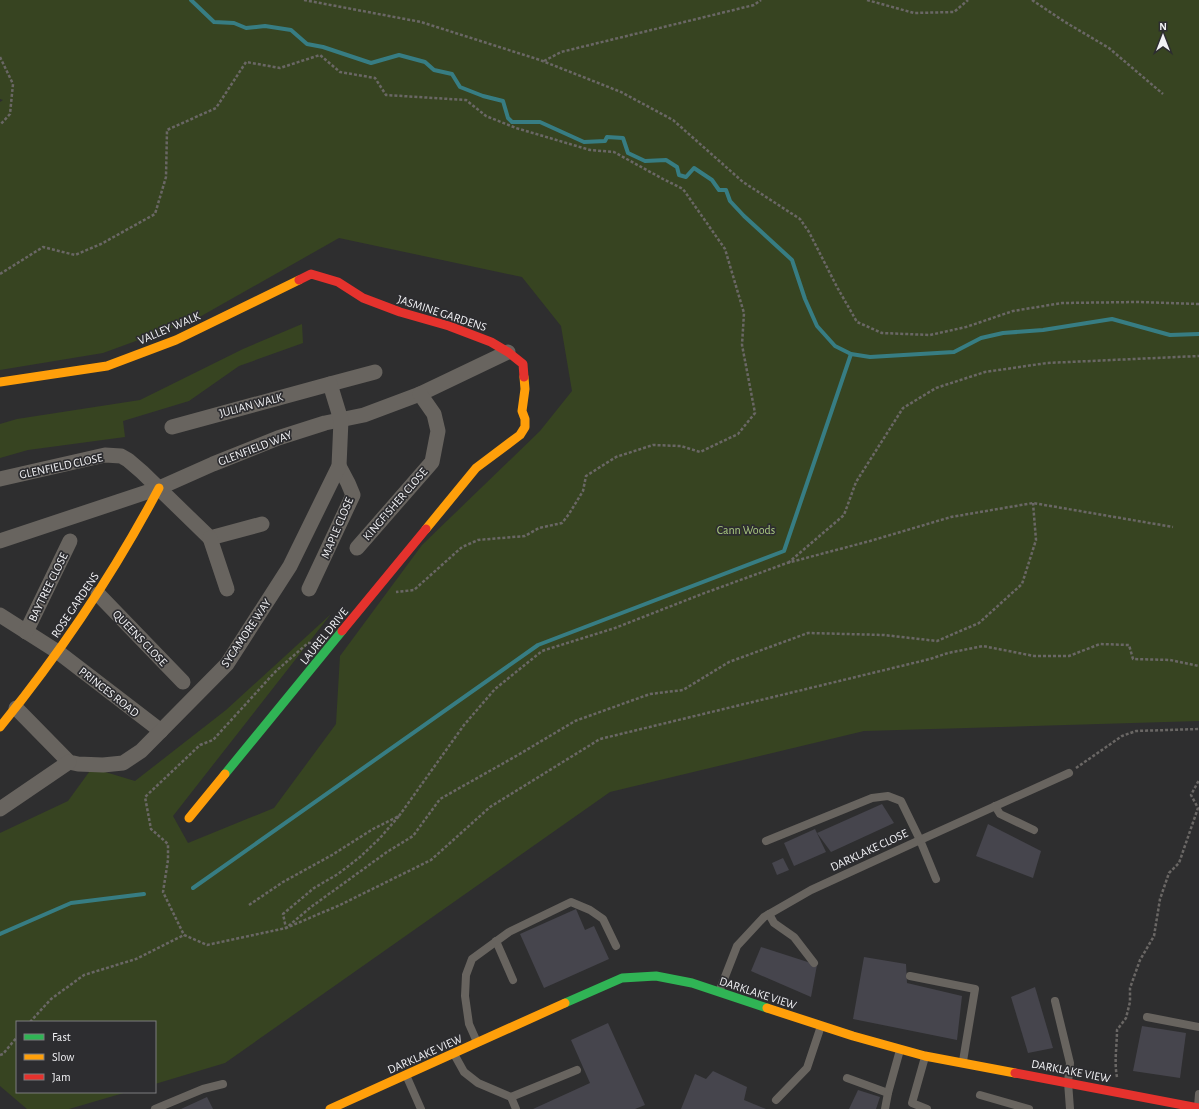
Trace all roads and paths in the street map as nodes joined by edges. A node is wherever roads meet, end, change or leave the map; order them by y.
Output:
1 (304, 0) edge
2 (761, 0) edge
3 (867, 0) edge
4 (968, 0) edge
5 (1032, 0) edge
6 (0, 57) edge
7 (544, 62) junction
8 (1163, 94) dead end
9 (0, 125) edge
10 (0, 274) edge
11 (338, 282) joint
12 (1199, 304) edge
13 (508, 352) junction
14 (1199, 356) edge
15 (375, 372) dead end
16 (0, 382) edge
17 (330, 384) junction
18 (420, 394) junction
19 (341, 420) junction
20 (172, 427) dead end
21 (525, 427) joint
22 (339, 466) junction
23 (0, 479) edge
24 (159, 488) junction
25 (1033, 503) junction
26 (262, 524) dead end
27 (1173, 528) dead end
28 (210, 538) junction
29 (0, 541) edge
30 (70, 541) dead end
31 (357, 548) dead end
32 (787, 563) junction
33 (227, 589) dead end
34 (310, 589) dead end
35 (98, 594) junction
36 (373, 595) junction
37 (0, 615) edge
38 (26, 632) junction
39 (331, 646) junction
40 (58, 652) junction
41 (1199, 666) edge
42 (183, 682) dead end
43 (16, 708) junction
44 (0, 727) edge
45 (1199, 730) edge
46 (160, 731) junction
47 (69, 762) junction
48 (1070, 773) joint
49 (1199, 780) edge
50 (996, 806) junction
51 (0, 810) edge
52 (399, 816) junction
53 (189, 818) dead end
54 (1034, 830) dead end
55 (920, 840) junction
56 (766, 841) dead end
57 (936, 879) dead end
58 (249, 905) dead end
59 (769, 914) junction
60 (286, 928) junction
61 (184, 935) junction
62 (496, 941) junction
63 (616, 946) dead end
64 (814, 963) dead end
65 (910, 976) dead end
66 (513, 980) dead end
67 (719, 993) junction
68 (1055, 1001) dead end
69 (1147, 1017) dead end
70 (31, 1021) edge
71 (821, 1026) junction
72 (1199, 1027) edge
73 (16, 1038) edge
74 (478, 1043) junction
75 (901, 1049) junction
76 (454, 1054) junction
77 (0, 1055) edge
78 (925, 1056) junction
79 (963, 1062) junction
80 (577, 1070) dead end
81 (406, 1075) junction
82 (847, 1078) dead end
83 (1068, 1082) junction
84 (223, 1084) dead end
85 (888, 1093) junction
86 (1128, 1094) junction
87 (1199, 1094) edge
88 (980, 1095) dead end
89 (511, 1097) junction
90 (776, 1100) dead end
91 (911, 1106) edge
92 (1198, 1108) edge
93 (154, 1109) edge
94 (330, 1109) edge
95 (421, 1109) edge
96 (516, 1109) edge
97 (885, 1109) edge
98 (927, 1109) edge
99 (1029, 1109) edge
100 (1070, 1109) edge

1 - 7 path
2 - 7 path
3 - 4 path
5 - 8 path
6 - 9 path
7 - 12 path
10 - 36 path
11 - 13 street, JASMINE GARDENS
11 - 16 street, VALLEY WALK
13 - 18 street, GLENFIELD WAY
13 - 21 street, JASMINE GARDENS
14 - 32 path
15 - 17 street, JULIAN WALK
17 - 19 street
17 - 20 street, JULIAN WALK
18 - 19 street, GLENFIELD WAY
18 - 31 street, KINGFISHER CLOSE
19 - 22 street, SYCAMORE WAY
19 - 24 street, GLENFIELD WAY
21 - 36 street, LAUREL DRIVE
22 - 34 street, MAPLE CLOSE
22 - 46 street, SYCAMORE WAY
23 - 24 street, GLENFIELD CLOSE
24 - 28 street, GLENFIELD CLOSE
24 - 29 street, GLENFIELD WAY
24 - 35 street, ROSE GARDENS
25 - 27 path
25 - 32 path
25 - 60 path
26 - 28 street
28 - 33 street
30 - 38 street, BAYTREE CLOSE
32 - 52 path
35 - 40 street, ROSE GARDENS
35 - 42 street, QUEENS CLOSE
36 - 39 street, LAUREL DRIVE
37 - 38 street, PRINCES ROAD
38 - 40 street, PRINCES ROAD
39 - 53 street, LAUREL DRIVE
39 - 61 path
40 - 43 street, ROSE GARDENS
40 - 46 street, PRINCES ROAD
41 - 60 path
43 - 44 street, ROSE GARDENS
43 - 47 street
45 - 48 path
46 - 47 street, SYCAMORE WAY
47 - 51 street
48 - 50 lane, DARKLAKE CLOSE
49 - 86 path
50 - 54 lane
50 - 55 lane, DARKLAKE CLOSE
52 - 58 path
52 - 60 path
55 - 56 lane
55 - 57 lane
55 - 59 lane, DARKLAKE CLOSE
59 - 64 lane
59 - 67 lane, DARKLAKE CLOSE
60 - 61 path
61 - 70 path
62 - 63 lane
62 - 66 lane
62 - 74 lane
65 - 79 lane
67 - 71 street, DARKLAKE VIEW
67 - 74 street, DARKLAKE VIEW
68 - 83 lane
69 - 72 lane
71 - 75 street, DARKLAKE VIEW
71 - 90 lane
73 - 77 path
74 - 76 street, DARKLAKE VIEW
75 - 78 street, DARKLAKE VIEW
75 - 85 lane
76 - 81 street, DARKLAKE VIEW
76 - 89 lane
78 - 79 street, DARKLAKE VIEW
78 - 91 lane
79 - 83 street, DARKLAKE VIEW
80 - 89 lane
81 - 94 street, DARKLAKE VIEW
81 - 95 lane
82 - 85 lane
83 - 86 street, DARKLAKE VIEW
83 - 100 lane
84 - 93 lane
85 - 97 lane
86 - 92 street, DARKLAKE VIEW
87 - 92 lane
88 - 99 lane
89 - 96 lane
91 - 98 lane

